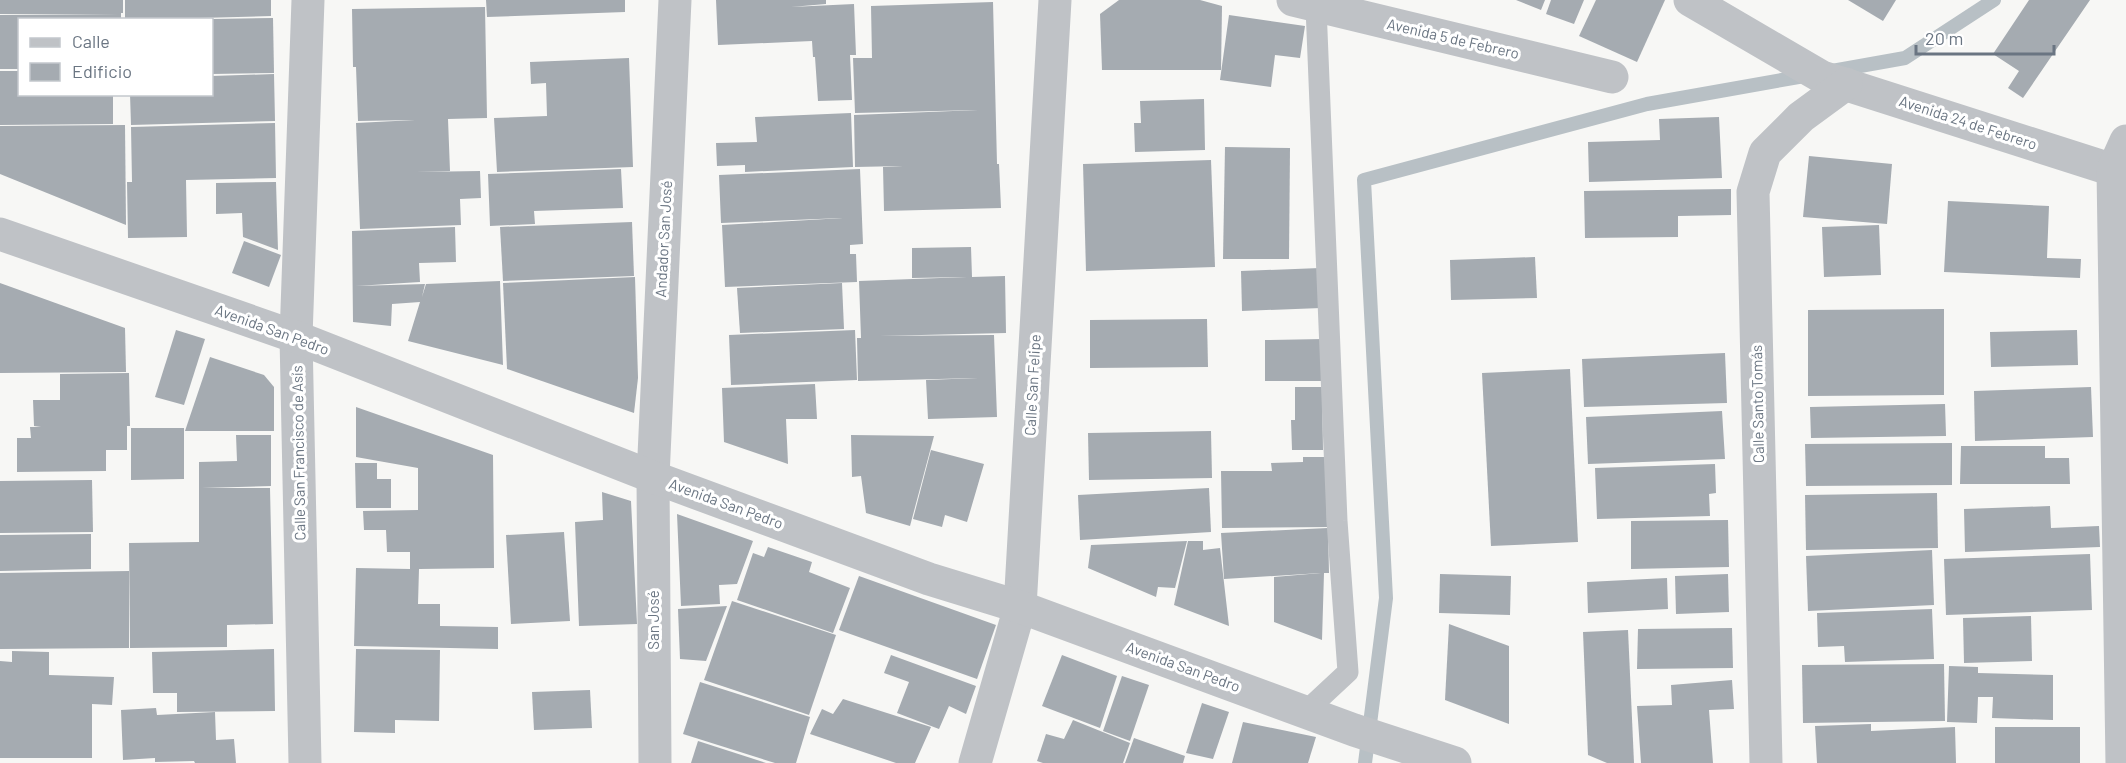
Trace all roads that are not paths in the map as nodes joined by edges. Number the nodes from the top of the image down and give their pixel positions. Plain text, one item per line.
1 (308, 0) edge
2 (675, 0) edge
3 (1055, 0) edge
4 (1690, 0) edge
5 (1304, 3) edge
6 (1612, 76) dead end
7 (1834, 81) junction
8 (2122, 160) edge
9 (0, 234) edge
10 (296, 337) junction
11 (653, 477) junction
12 (1020, 607) junction
13 (1305, 712) junction
14 (1443, 759) edge
15 (305, 763) edge
16 (655, 763) edge
17 (975, 763) edge
18 (1766, 763) edge
19 (2122, 763) edge

1 - 10 street, Calle San Francisco de Asís
2 - 11 street, Andador San José
3 - 12 street, Calle San Felipe
4 - 7 street, Avenida 24 de Febrero
5 - 6 street, Avenida 5 de Febrero
5 - 13 lane
7 - 8 street, Avenida 24 de Febrero
7 - 18 street, Calle Santo Tomás
8 - 19 street
9 - 10 street, Avenida San Pedro
10 - 11 street, Avenida San Pedro
10 - 15 street, Calle San Francisco de Asís
11 - 12 street, Avenida San Pedro
11 - 16 street, San José
12 - 13 street, Avenida San Pedro
12 - 17 street, Calle San Felipe
13 - 14 street, Avenida San Pedro

